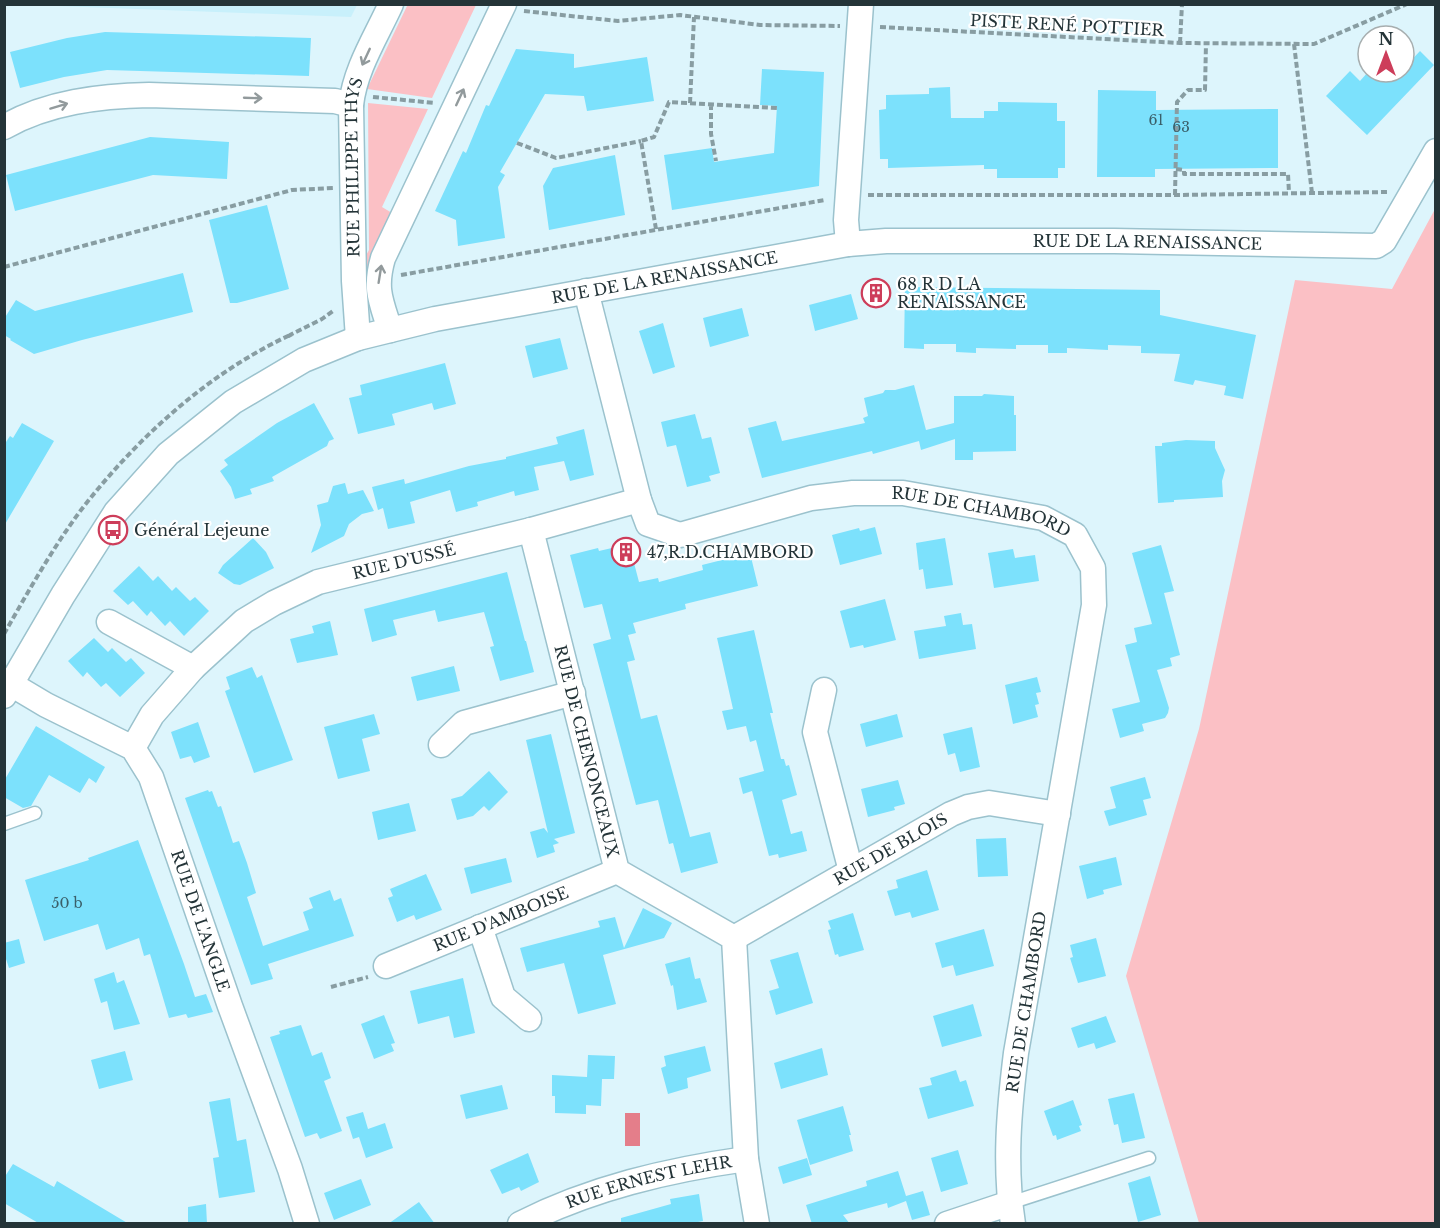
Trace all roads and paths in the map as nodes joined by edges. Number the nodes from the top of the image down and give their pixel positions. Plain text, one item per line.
1 (391, 4) edge
2 (1182, 4) edge
3 (1407, 4) edge
4 (504, 5) edge
5 (860, 15) edge
6 (694, 17) junction
7 (1180, 43) junction
8 (1206, 43) junction
9 (1294, 44) junction
10 (351, 100) junction
11 (690, 103) junction
12 (711, 104) junction
13 (777, 108) dead end
14 (453, 112) junction
15 (4, 127) edge
16 (641, 141) junction
17 (517, 143) dead end
18 (1436, 152) edge
19 (716, 161) dead end
20 (1176, 169) junction
21 (335, 188) dead end
22 (1413, 191) junction
23 (1289, 193) junction
24 (1312, 193) junction
25 (848, 195) junction
26 (1175, 195) junction
27 (656, 229) junction
28 (848, 244) junction
29 (4, 267) edge
30 (392, 276) dead end
31 (586, 291) junction
32 (390, 330) junction
33 (358, 338) junction
34 (639, 500) junction
35 (531, 530) junction
36 (109, 622) dead end
37 (193, 668) junction
38 (7, 687) edge
39 (824, 690) dead end
40 (573, 693) junction
41 (441, 745) dead end
42 (133, 748) junction
43 (35, 813) dead end
44 (1058, 814) junction
45 (4, 824) edge
46 (851, 871) junction
47 (617, 872) junction
48 (480, 927) junction
49 (734, 938) junction
50 (386, 966) joint
51 (331, 987) dead end
52 (529, 1020) dead end
53 (1149, 1158) dead end
54 (746, 1159) junction
55 (1011, 1213) edge
56 (307, 1224) edge
57 (520, 1224) edge
58 (757, 1224) edge
59 (947, 1224) edge

1 -> 10 street, RUE PHILIPPE THYS
2 - 7 path
3 - 9 path, PISTE RENÉ POTTIER
4 - 6 path, PISTE RENÉ POTTIER
14 -> 4 street
5 - 6 path, PISTE RENÉ POTTIER
5 - 7 path, PISTE RENÉ POTTIER
5 - 25 street
6 - 11 path
7 - 8 path, PISTE RENÉ POTTIER
8 - 9 path, PISTE RENÉ POTTIER
8 - 20 path
9 - 24 path
10 - 14 path
15 -> 10 street
10 - 33 street, RUE PHILIPPE THYS
11 - 12 path
11 - 16 path
12 - 13 path
12 - 19 path
32 -> 14 street
16 - 17 path
16 - 27 path
18 - 22 street, RUE DE LA RENAISSANCE
20 - 23 path
20 - 26 path
21 - 29 path
22 - 24 path
22 - 28 street, RUE DE LA RENAISSANCE
23 - 24 path
23 - 26 path
25 - 26 path
25 - 27 path
25 - 28 street
27 - 30 path
28 - 31 street, RUE DE LA RENAISSANCE
31 - 32 street, RUE DE LA RENAISSANCE
31 - 34 street, RUE DE CHAMBORD
32 - 33 street, RUE DE LA RENAISSANCE
33 - 38 street, RUE DE LA RENAISSANCE
34 - 35 street, RUE D'USSÉ
34 - 44 street, RUE DE CHAMBORD
35 - 37 street, RUE D'USSÉ
35 - 40 street, RUE DE CHENONCEAUX
36 - 37 street
37 - 42 street, RUE D'USSÉ
38 - 42 street
39 - 46 street
40 - 41 street
40 - 47 street, RUE DE CHENONCEAUX
42 - 56 street, RUE DE L'ANGLE
43 - 45 lane
44 - 46 street, RUE DE BLOIS
44 - 55 street, RUE DE CHAMBORD
46 - 49 street, RUE DE BLOIS
47 - 48 street, RUE D'AMBOISE
47 - 49 street, RUE DE CHENONCEAUX
48 - 50 street, RUE D'AMBOISE
48 - 52 street
49 - 54 street
50 - 51 path
53 - 55 lane
54 - 57 street, RUE ERNEST LEHR
54 - 58 street
55 - 59 street

